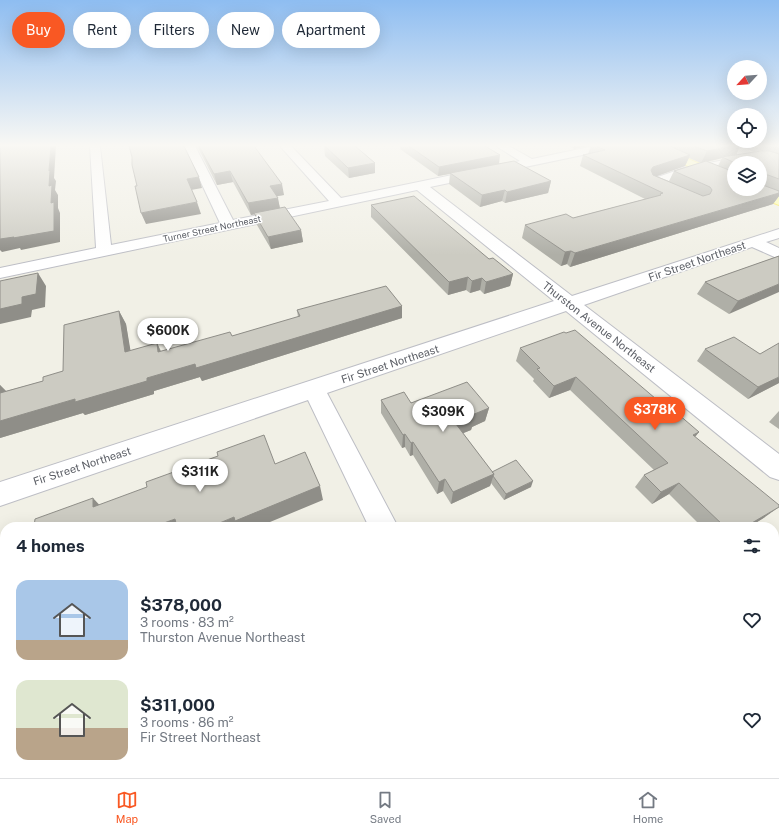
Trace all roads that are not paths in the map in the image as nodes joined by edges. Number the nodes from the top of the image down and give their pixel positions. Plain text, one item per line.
1 (98, 182) edge
2 (207, 182) edge
3 (319, 182) edge
4 (438, 182) edge
5 (655, 182) edge
6 (420, 186) junction
7 (678, 194) edge
8 (767, 196) edge
9 (779, 201) edge
10 (338, 203) junction
11 (229, 226) junction
12 (779, 233) edge
13 (753, 242) junction
14 (104, 251) junction
15 (779, 254) edge
16 (0, 273) edge
17 (569, 304) junction
18 (314, 389) junction
19 (779, 469) edge
20 (0, 494) edge
21 (381, 522) edge

1 - 14 street
2 - 11 street
3 - 10 street
4 - 6 street, Turner Street Northeast
5 - 7 street
6 - 10 street, Turner Street Northeast
6 - 17 street, Thurston Avenue Northeast
8 - 9 main road
10 - 11 street, Turner Street Northeast
11 - 14 street, Turner Street Northeast
12 - 13 street, Fir Street Northeast
13 - 15 street
13 - 17 street, Fir Street Northeast
14 - 16 street, Turner Street Northeast
17 - 18 street, Fir Street Northeast
17 - 19 street, Thurston Avenue Northeast
18 - 20 street, Fir Street Northeast
18 - 21 street

